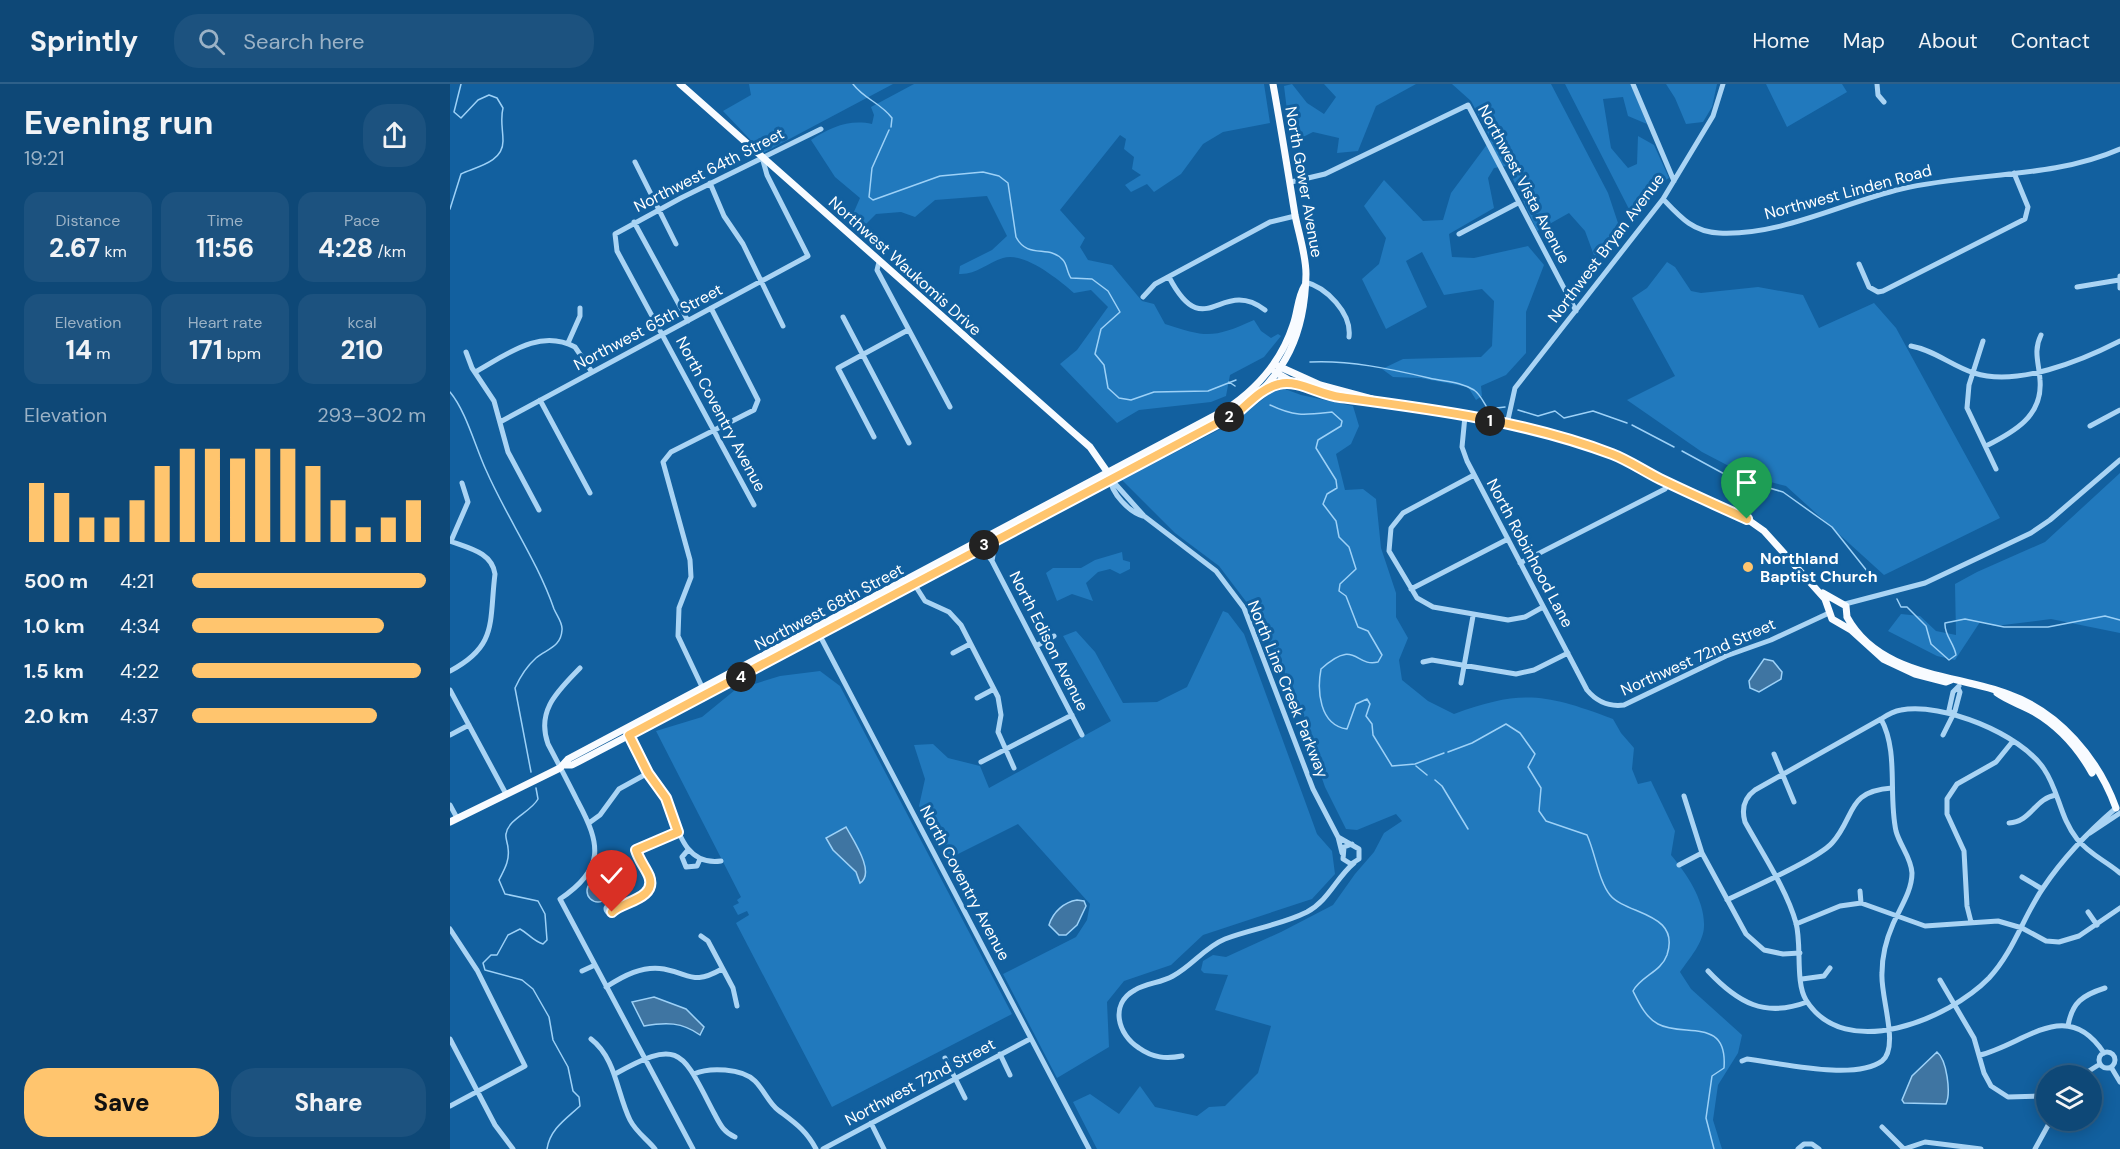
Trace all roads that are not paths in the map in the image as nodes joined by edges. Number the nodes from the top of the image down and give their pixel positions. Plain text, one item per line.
1 (680, 84) edge
2 (1273, 84) edge
3 (1633, 84) edge
4 (1723, 84) edge
5 (1877, 84) edge
6 (1884, 102) dead end
7 (821, 129) dead end
8 (2120, 149) edge
9 (762, 157) junction
10 (635, 162) dead end
11 (2014, 173) junction
12 (1674, 181) junction
13 (1291, 182) junction
14 (710, 183) junction
15 (1663, 199) junction
16 (1518, 202) junction
17 (661, 209) junction
18 (1296, 216) junction
19 (634, 222) junction
20 (1459, 234) dead end
21 (615, 241) joint
22 (676, 244) dead end
23 (879, 262) junction
24 (1859, 264) dead end
25 (1169, 277) junction
26 (2120, 278) edge
27 (762, 281) junction
28 (1305, 284) junction
29 (2077, 287) dead end
30 (2120, 288) edge
31 (1143, 297) dead end
32 (580, 308) dead end
33 (711, 308) junction
34 (1265, 310) dead end
35 (1576, 311) junction
36 (843, 317) dead end
37 (688, 321) junction
38 (783, 326) dead end
39 (908, 330) junction
40 (663, 334) junction
41 (2041, 334) dead end
42 (1349, 337) dead end
43 (1983, 341) dead end
44 (2120, 341) edge
45 (568, 343) junction
46 (1911, 346) dead end
47 (466, 352) dead end
48 (862, 354) junction
49 (1276, 369) junction
50 (2038, 370) junction
51 (475, 372) junction
52 (592, 372) junction
53 (1973, 372) junction
54 (1296, 384) junction
55 (1262, 392) junction
56 (540, 400) junction
57 (1374, 400) junction
58 (950, 407) dead end
59 (2120, 410) edge
60 (1465, 416) junction
61 (500, 422) junction
62 (1507, 424) junction
63 (2090, 426) dead end
64 (712, 430) junction
65 (874, 437) dead end
66 (909, 443) dead end
67 (1986, 446) junction
68 (2120, 460) edge
69 (1996, 469) dead end
70 (1109, 475) junction
71 (1474, 475) junction
72 (462, 483) dead end
73 (1669, 483) junction
74 (590, 493) dead end
75 (754, 505) dead end
76 (539, 510) dead end
77 (1508, 539) junction
78 (450, 541) edge
79 (982, 542) junction
80 (1789, 557) junction
81 (1520, 563) junction
82 (912, 582) junction
83 (1411, 589) junction
84 (1868, 596) junction
85 (1841, 603) junction
86 (1543, 607) junction
87 (1848, 615) junction
88 (1473, 616) junction
89 (1832, 616) junction
90 (818, 632) junction
91 (1054, 636) dead end
92 (970, 644) junction
93 (1036, 646) junction
94 (953, 653) dead end
95 (1568, 653) junction
96 (1423, 662) dead end
97 (1464, 666) junction
98 (580, 668) dead end
99 (450, 671) edge
100 (1951, 680) junction
101 (1461, 683) dead end
102 (1959, 685) junction
103 (994, 689) junction
104 (450, 690) edge
105 (704, 692) junction
106 (1593, 697) joint
107 (977, 698) dead end
108 (1952, 714) junction
109 (1071, 715) junction
110 (1881, 719) junction
111 (469, 725) junction
112 (627, 732) junction
113 (450, 735) edge
114 (1082, 735) dead end
115 (1943, 735) dead end
116 (2013, 741) junction
117 (1004, 750) junction
118 (1774, 754) dead end
119 (981, 762) dead end
120 (562, 766) junction
121 (1014, 768) dead end
122 (648, 773) junction
123 (1784, 774) junction
124 (1892, 788) junction
125 (506, 794) junction
126 (2056, 795) junction
127 (1684, 796) dead end
128 (1794, 802) dead end
129 (450, 805) edge
130 (2119, 812) edge
131 (453, 820) edge
132 (589, 823) junction
133 (2009, 823) dead end
134 (678, 832) junction
135 (1338, 837) junction
136 (2079, 842) junction
137 (1352, 844) junction
138 (688, 850) junction
139 (1702, 853) junction
140 (1343, 856) junction
141 (700, 859) junction
142 (722, 861) dead end
143 (1354, 863) junction
144 (1679, 865) dead end
145 (1344, 873) junction
146 (2120, 873) edge
147 (1774, 876) junction
148 (2022, 877) dead end
149 (2042, 889) junction
150 (1860, 891) dead end
151 (1727, 900) junction
152 (1861, 903) junction
153 (2120, 908) edge
154 (614, 909) dead end
155 (2088, 912) dead end
156 (1897, 916) junction
157 (1971, 922) junction
158 (1796, 924) junction
159 (2097, 925) junction
160 (2022, 928) junction
161 (450, 929) edge
162 (700, 936) dead end
163 (1800, 953) junction
164 (595, 965) junction
165 (1830, 968) dead end
166 (722, 969) junction
167 (582, 971) dead end
168 (1708, 971) dead end
169 (1802, 979) junction
170 (1940, 980) dead end
171 (606, 987) junction
172 (2105, 988) dead end
173 (1808, 1002) junction
174 (1954, 1003) junction
175 (737, 1006) dead end
176 (2068, 1026) junction
177 (1889, 1029) junction
178 (450, 1039) edge
179 (1030, 1039) junction
180 (591, 1040) dead end
181 (2104, 1053) junction
182 (1000, 1054) junction
183 (1980, 1055) junction
184 (2117, 1055) edge
185 (1182, 1056) dead end
186 (645, 1057) junction
187 (945, 1058) dead end
188 (1742, 1061) dead end
189 (2100, 1064) joint
190 (2111, 1067) junction
191 (615, 1074) junction
192 (694, 1074) junction
193 (1010, 1075) dead end
194 (955, 1078) junction
195 (2120, 1082) edge
196 (1989, 1083) junction
197 (1983, 1088) dead end
198 (478, 1091) junction
199 (2036, 1096) edge
200 (965, 1098) dead end
201 (450, 1106) edge
202 (871, 1124) junction
203 (1882, 1127) dead end
204 (2045, 1131) edge
205 (735, 1137) dead end
206 (1958, 1147) edge
207 (513, 1149) edge
208 (655, 1149) edge
209 (693, 1149) edge
210 (816, 1149) edge
211 (823, 1149) edge
212 (885, 1149) edge
213 (1089, 1149) edge
214 (1798, 1149) edge
215 (1819, 1149) edge
216 (1904, 1149) edge
217 (1981, 1149) edge
218 (2035, 1149) edge

1 - 9 main road, Northwest Waukomis Drive
2 - 13 main road, North Gower Avenue
3 - 12 street
4 - 12 street, Northwest Bryan Avenue
5 - 6 street
7 - 9 street, Northwest 64th Street
8 - 11 street, Northwest Linden Road
9 - 14 street, Northwest 64th Street
9 - 23 main road, Northwest Waukomis Drive
9 - 27 street, Northwest 65th Street
10 - 17 street
11 - 15 street, Northwest Linden Road
11 - 24 street
12 - 15 street, Northwest Bryan Avenue
13 - 16 street, Northwest Vista Avenue
13 - 18 main road, North Gower Avenue
14 - 17 street, Northwest 64th Street
14 - 27 street
15 - 35 street, Northwest Bryan Avenue
16 - 20 street
16 - 35 street, Northwest Vista Avenue
17 - 19 street, Northwest 64th Street
17 - 22 street
18 - 25 street
18 - 28 main road, North Gower Avenue
19 - 21 street, Northwest 64th Street
19 - 37 street
21 - 40 street, North Coventry Avenue
23 - 39 street
23 - 70 main road, Northwest Waukomis Drive
25 - 31 street
25 - 34 street
26 - 29 street
26 - 30 street
27 - 33 street, Northwest 65th Street
27 - 38 street
28 - 42 street
28 - 49 main road, North Gower Avenue
32 - 45 street
33 - 37 street, Northwest 65th Street
33 - 64 street
35 - 62 street, Northwest Bryan Avenue
36 - 48 street
37 - 40 street, Northwest 65th Street
39 - 48 street
39 - 58 street
40 - 52 street, Northwest 65th Street
40 - 64 street, North Coventry Avenue
41 - 50 street
43 - 53 street
44 - 50 street
45 - 51 street
45 - 52 street
46 - 53 street
47 - 51 street
48 - 65 street
48 - 66 street
49 - 54 main road
49 - 55 main road, North Gower Avenue
49 - 57 main road
49 - 70 main road
50 - 53 street
50 - 67 street
51 - 61 street
52 - 56 street, Northwest 65th Street
53 - 67 street
54 - 55 main road
54 - 57 main road
55 - 70 main road, North Gower Avenue
56 - 61 street, Northwest 65th Street
56 - 74 street
57 - 60 main road
59 - 63 street
60 - 62 main road
60 - 71 street, North Robinhood Lane
61 - 76 street
62 - 73 main road
64 - 75 street, North Coventry Avenue
64 - 105 street
67 - 69 street
68 - 84 street
70 - 79 main road, Northwest 68th Street
70 - 135 street, North Line Creek Parkway
71 - 77 street, North Robinhood Lane
71 - 83 street
72 - 78 street
73 - 80 main road
73 - 81 street
77 - 81 street, North Robinhood Lane
77 - 83 street
78 - 99 street
79 - 82 main road, Northwest 68th Street
79 - 93 street, North Edison Avenue
80 - 85 main road
80 - 89 main road
81 - 86 street, North Robinhood Lane
82 - 90 main road, Northwest 68th Street
82 - 92 street
83 - 88 street
84 - 85 street
84 - 87 street
85 - 87 main road
85 - 89 main road
86 - 88 street
86 - 95 street, North Robinhood Lane
87 - 89 main road
87 - 100 main road
88 - 97 street
89 - 100 main road
89 - 106 street, Northwest 72nd Street
90 - 105 main road, Northwest 68th Street
90 - 179 street, North Coventry Avenue
91 - 93 street
92 - 94 street
92 - 103 street
93 - 109 street, North Edison Avenue
95 - 97 street
95 - 106 street, North Robinhood Lane
96 - 97 street
97 - 101 street
98 - 120 street
100 - 102 main road
102 - 108 street
102 - 130 main road
103 - 107 street
103 - 117 street
104 - 111 street
105 - 112 main road, Northwest 68th Street
108 - 110 street
108 - 115 street
108 - 116 street
109 - 114 street, North Edison Avenue
109 - 117 street
110 - 123 street
110 - 124 street
111 - 113 street
111 - 125 street
112 - 120 main road, Northwest 68th Street
112 - 122 street
116 - 126 street
116 - 157 street
117 - 119 street
117 - 121 street
118 - 123 street
120 - 125 main road, Northwest 68th Street
120 - 132 street
122 - 132 street
122 - 134 street
123 - 128 street
123 - 147 street
124 - 147 street
124 - 156 street
125 - 131 main road, Northwest 68th Street
126 - 133 street
126 - 136 street
127 - 139 street
129 - 131 street, Northwest 68th Street
130 - 136 street
132 - 164 street
134 - 138 street
134 - 154 street
135 - 137 street
135 - 140 street, North Line Creek Parkway
136 - 146 street
136 - 149 street
137 - 140 street
137 - 143 street
138 - 141 street
138 - 141 street
139 - 144 street
139 - 151 street
140 - 143 street
140 - 145 street, North Line Creek Parkway
141 - 142 street
143 - 145 street
145 - 185 street
147 - 151 street
147 - 158 street
148 - 149 street
149 - 160 street
150 - 152 street
151 - 163 street
152 - 156 street
152 - 158 street
153 - 159 street
155 - 159 street
156 - 157 street
156 - 177 street
157 - 160 street
158 - 163 street
159 - 160 street
160 - 174 street
161 - 198 street
162 - 166 street
163 - 169 street
164 - 167 street
164 - 171 street
165 - 169 street
166 - 171 street
166 - 175 street
168 - 173 street
169 - 173 street
170 - 174 street
171 - 186 street
172 - 176 street
173 - 177 street
174 - 177 street
174 - 183 street
176 - 181 street
176 - 183 street
177 - 188 street
178 - 198 street
179 - 182 street, Northwest 72nd Street
179 - 213 street, North Coventry Avenue
180 - 191 street
181 - 184 street
181 - 189 street
182 - 193 street
182 - 194 street, Northwest 72nd Street
183 - 196 street
184 - 190 street
186 - 191 street
186 - 192 street
186 - 209 street
187 - 194 street
189 - 190 street
190 - 195 street
191 - 208 street
192 - 205 street
192 - 210 street
194 - 200 street
194 - 202 street, Northwest 72nd Street
196 - 197 street
196 - 199 street
198 - 201 street
198 - 207 street
202 - 211 street, Northwest 72nd Street
202 - 212 street
203 - 216 street
204 - 218 street
206 - 216 street
206 - 217 street
214 - 215 street

